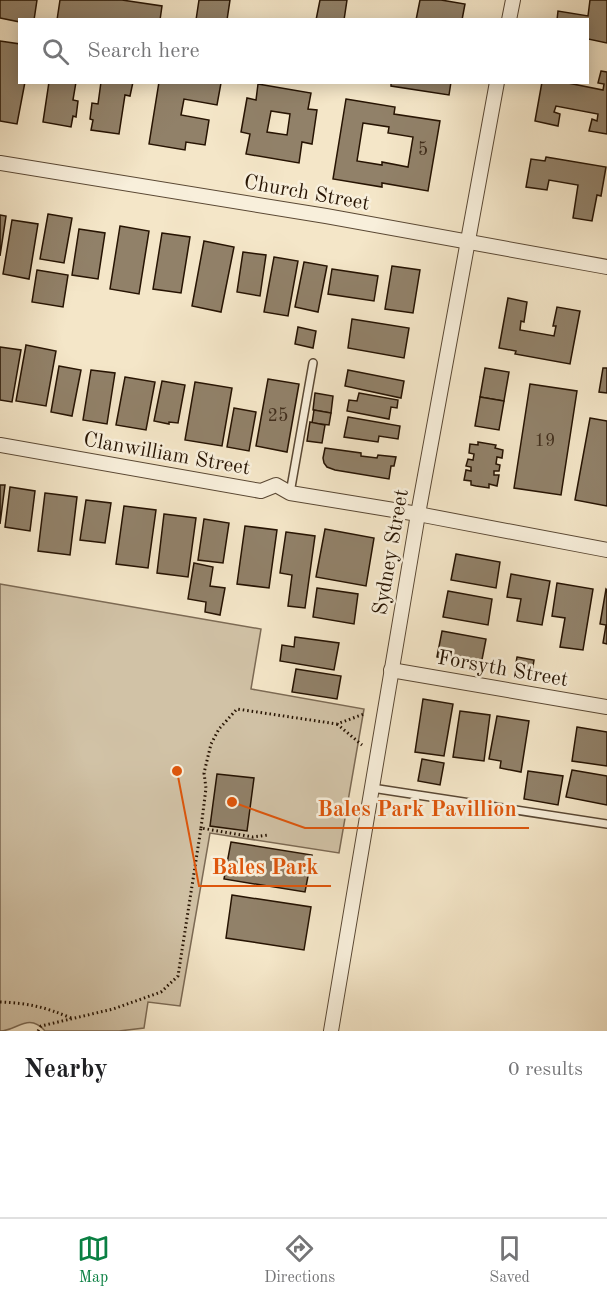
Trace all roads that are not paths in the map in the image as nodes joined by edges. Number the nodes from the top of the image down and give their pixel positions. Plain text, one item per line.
1 (513, 0) edge
2 (509, 18) edge
3 (497, 84) edge
4 (0, 163) edge
5 (468, 241) junction
6 (607, 267) edge
7 (313, 363) dead end
8 (0, 445) edge
9 (290, 493) junction
10 (418, 514) junction
11 (607, 550) edge
12 (391, 670) junction
13 (607, 708) edge
14 (372, 788) junction
15 (607, 824) edge
16 (332, 1031) edge

1 - 2 street
3 - 5 street, Sydney Street
4 - 5 street, Church Street
5 - 6 street, Church Street
5 - 10 street, Sydney Street
7 - 9 lane
8 - 9 street, Clanwilliam Street
9 - 10 street, Clanwilliam Street
10 - 11 street, Clanwilliam Street
10 - 12 street, Sydney Street
12 - 13 street, Forsyth Street
12 - 14 street, Sydney Street
14 - 15 lane
14 - 16 street, Sydney Street

